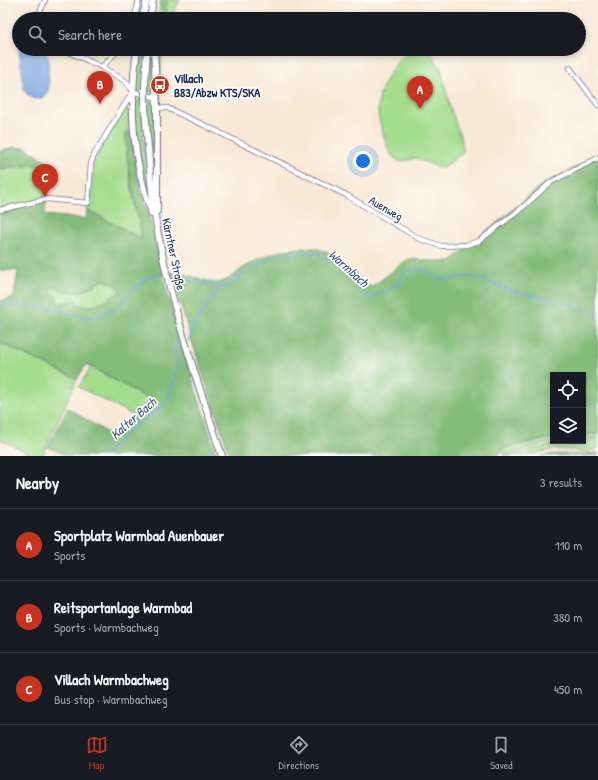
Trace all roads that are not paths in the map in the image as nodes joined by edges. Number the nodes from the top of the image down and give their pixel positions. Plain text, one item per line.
1 (45, 0) edge
2 (139, 0) edge
3 (147, 0) edge
4 (153, 0) edge
5 (151, 9) junction
6 (40, 12) edge
7 (136, 12) edge
8 (144, 12) edge
9 (151, 12) edge
10 (152, 12) edge
11 (78, 56) edge
12 (112, 56) edge
13 (136, 56) edge
14 (147, 56) edge
15 (154, 56) edge
16 (102, 67) junction
17 (570, 68) dead end
18 (133, 91) junction
19 (156, 97) junction
20 (598, 105) edge
21 (157, 108) junction
22 (598, 158) edge
23 (0, 210) edge
24 (157, 227) junction
25 (222, 456) edge

1 - 6 street
2 - 7 street
3 - 8 main road
4 - 5 main road
5 - 9 main road
5 - 10 main road
11 - 16 street
12 - 16 street
13 - 18 main road
14 - 24 main road, Kärntner Straße, bridge
15 - 19 main road
16 - 18 street
17 - 20 street
18 - 19 street
18 - 23 street
18 - 24 main road
19 - 21 main road
21 - 22 street, Auenweg
21 - 24 main road
24 - 25 main road, Kärntner Straße

